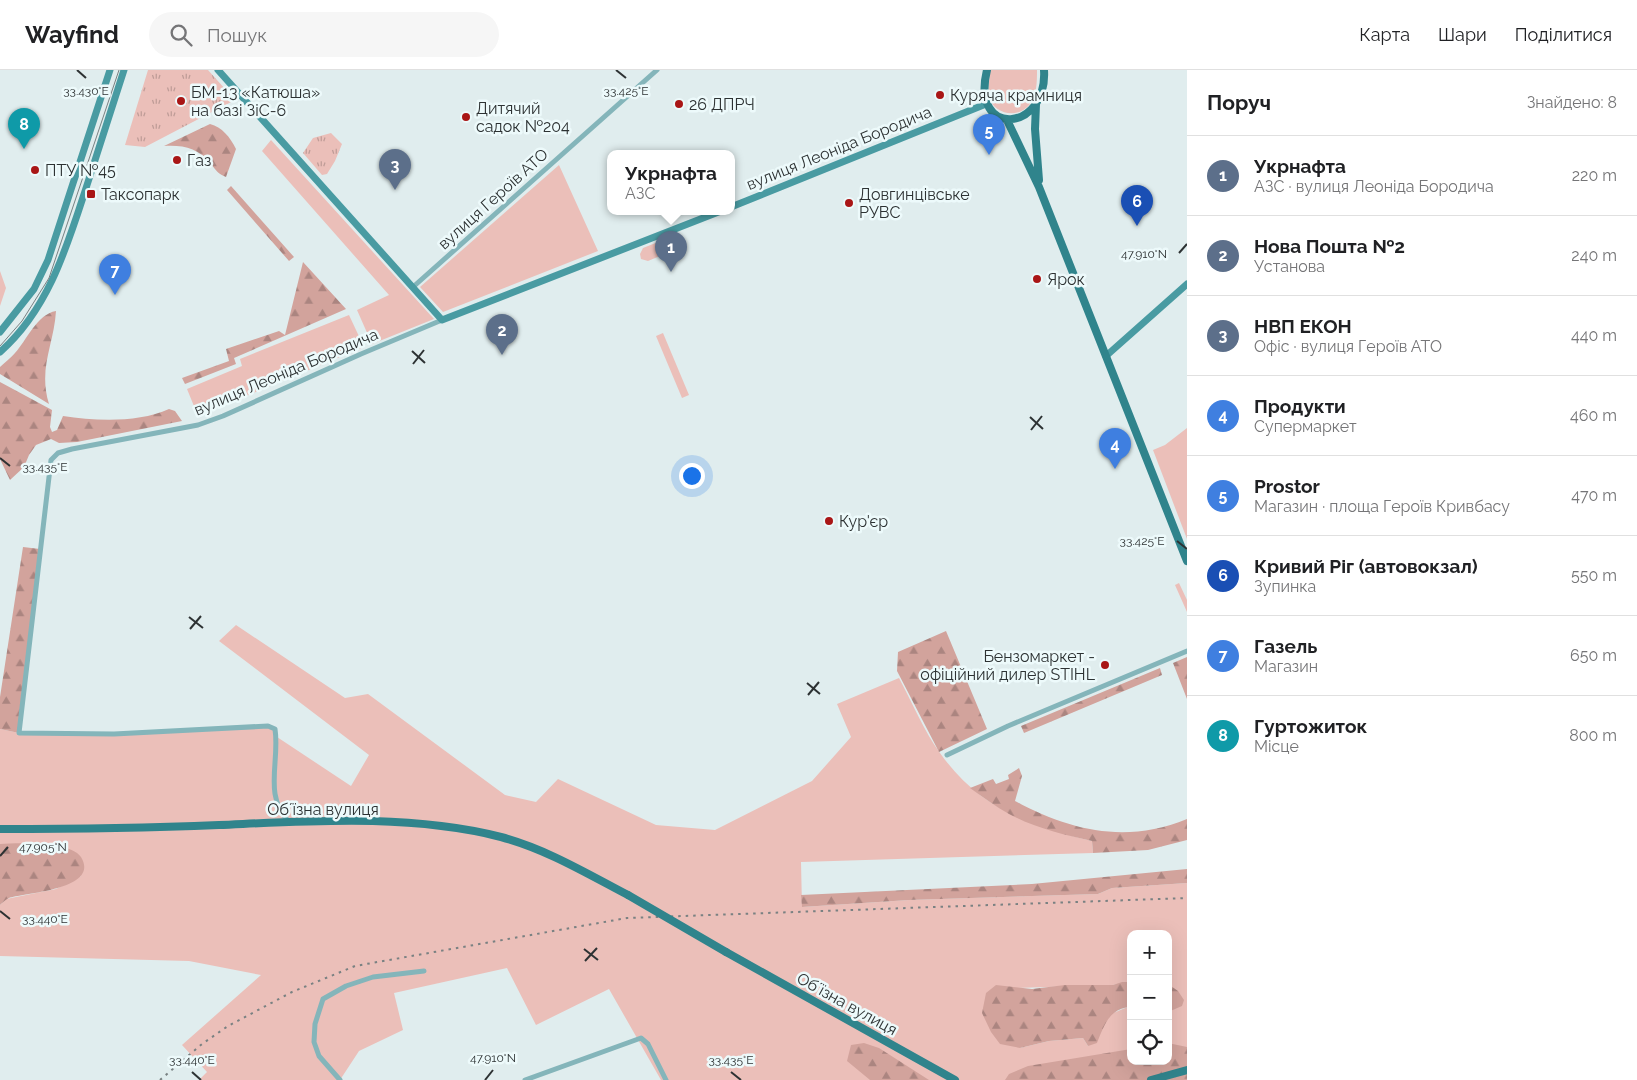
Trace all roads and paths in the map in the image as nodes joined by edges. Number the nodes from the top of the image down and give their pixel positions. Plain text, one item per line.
1 (110, 70) edge
2 (124, 70) edge
3 (218, 70) edge
4 (657, 70) edge
5 (987, 70) edge
6 (1044, 71) edge
7 (1036, 103) junction
8 (986, 104) junction
9 (1006, 120) junction
10 (1040, 187) junction
11 (735, 205) edge
12 (711, 215) edge
13 (1187, 284) edge
14 (413, 288) junction
15 (442, 320) junction
16 (0, 332) edge
17 (0, 352) edge
18 (1106, 356) junction
19 (1185, 551) edge
20 (1187, 561) edge
21 (1187, 650) edge
22 (947, 755) dead end
23 (289, 822) junction
24 (2, 829) edge
25 (424, 971) dead end
26 (931, 1066) junction
27 (1187, 1070) edge
28 (340, 1080) edge
29 (525, 1080) edge
30 (666, 1080) edge
31 (944, 1080) edge
32 (955, 1080) edge
33 (1151, 1080) edge

1 - 16 street
2 - 17 street
3 - 14 street
4 - 14 street, вулиця Героїв АТО
5 - 8 main road
6 - 7 main road
7 - 9 main road
7 - 10 main road
8 - 9 main road
8 - 11 street, вулиця Леоніда Бородича
9 - 10 main road
10 - 18 main road
12 - 15 street, вулиця Леоніда Бородича
13 - 18 street
14 - 15 street
15 - 23 street, вулиця Леоніда Бородича
18 - 19 main road
19 - 20 main road
21 - 22 street
23 - 24 main road, Обʼїзна вулиця
23 - 26 main road, Обʼїзна вулиця, bridge
25 - 28 street
26 - 31 main road
26 - 32 main road, Обʼїзна вулиця
27 - 33 main road
29 - 30 street

